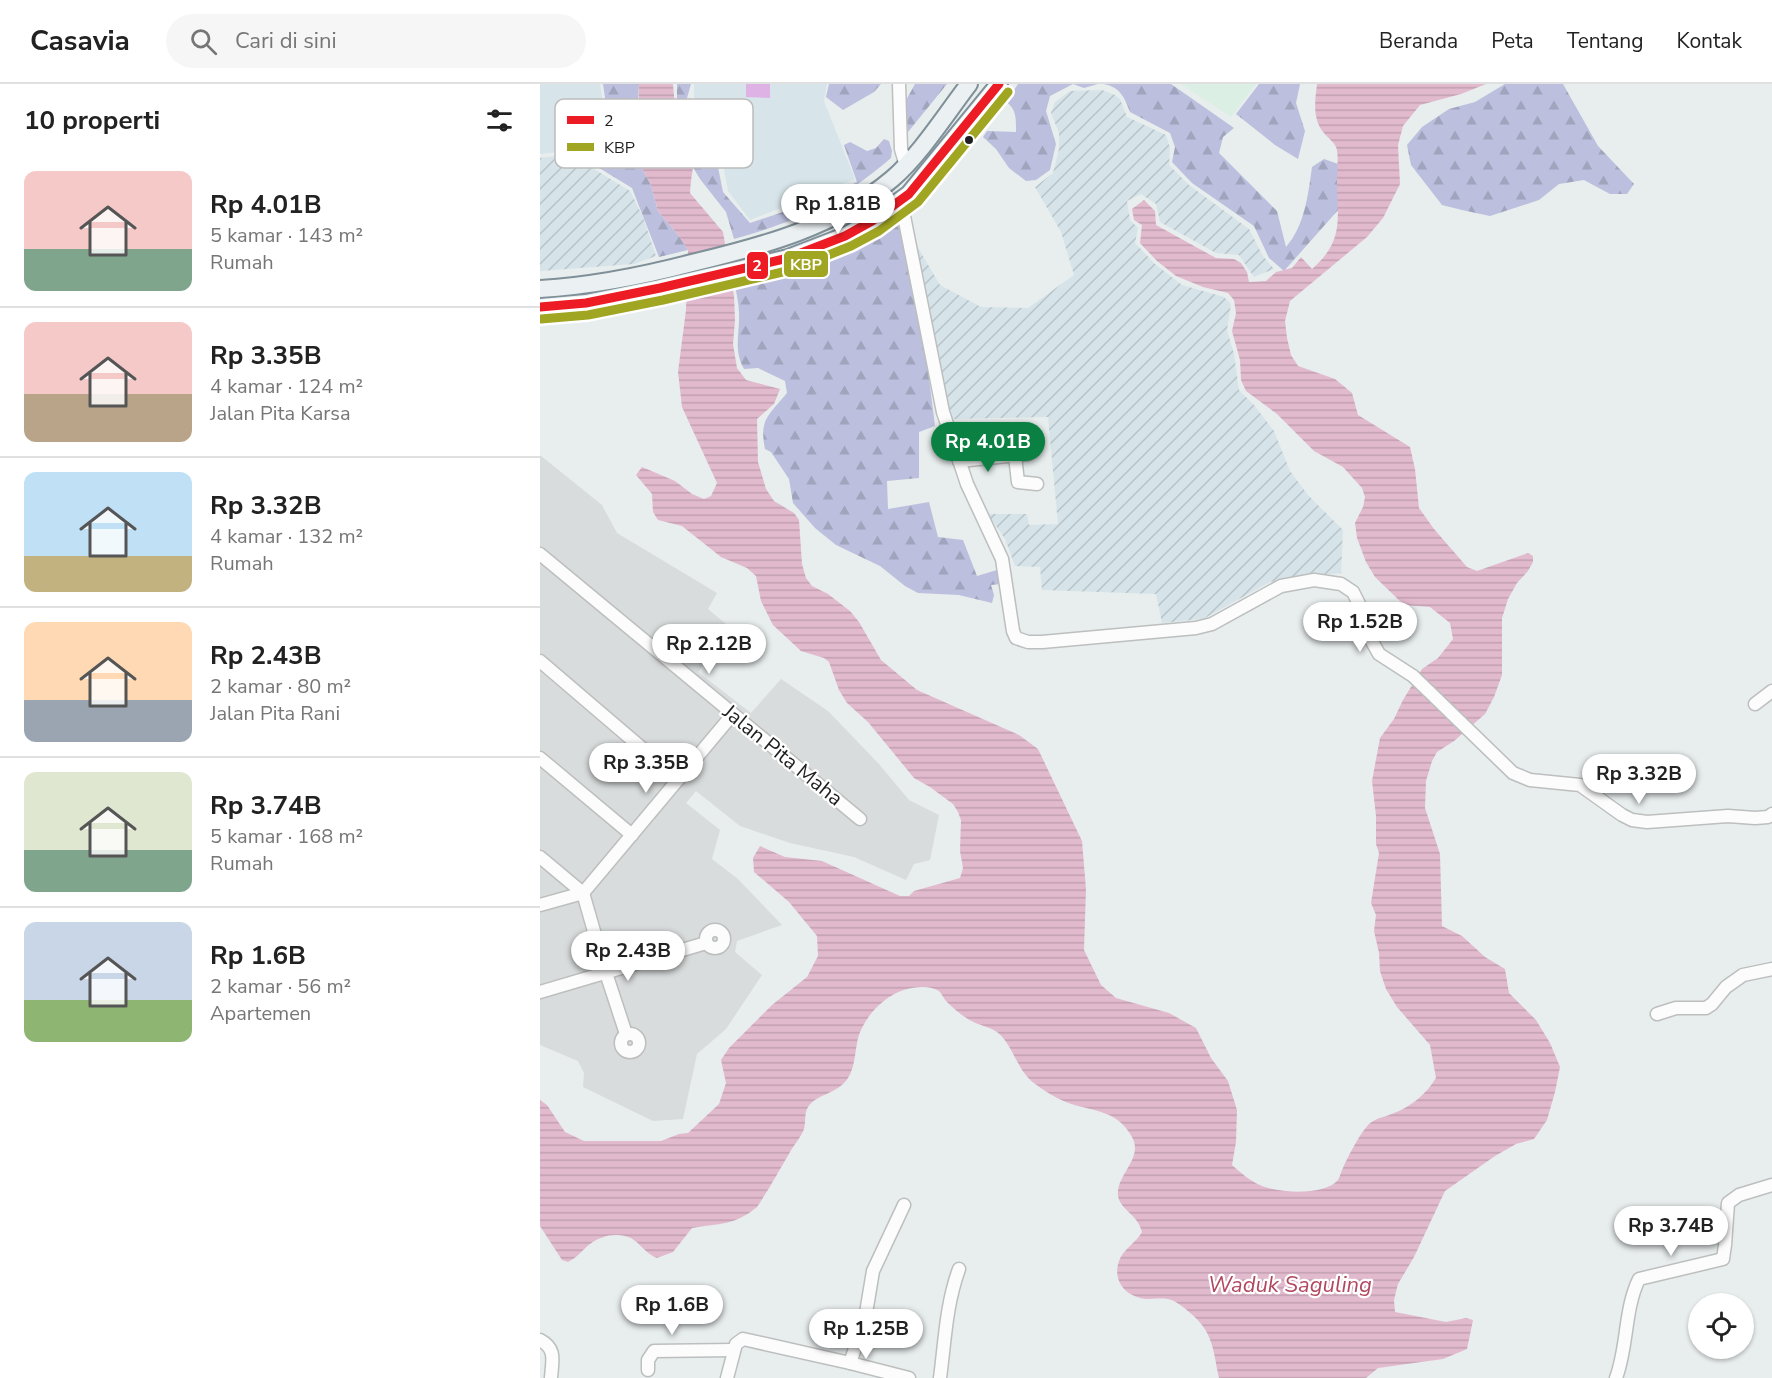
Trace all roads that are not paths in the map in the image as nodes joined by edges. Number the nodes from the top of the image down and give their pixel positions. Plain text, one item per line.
1 (899, 84) edge
2 (969, 84) edge
3 (999, 84) edge
4 (900, 172) junction
5 (905, 198) junction
6 (760, 256) junction
7 (655, 281) junction
8 (540, 289) edge
9 (540, 307) edge
10 (1028, 454) dead end
11 (1015, 456) junction
12 (960, 461) junction
13 (1037, 484) dead end
14 (541, 557) edge
15 (540, 661) edge
16 (1772, 691) edge
17 (1755, 704) dead end
18 (733, 714) junction
19 (540, 758) edge
20 (678, 779) junction
21 (1772, 814) edge
22 (860, 819) dead end
23 (632, 835) junction
24 (540, 857) edge
25 (583, 893) junction
26 (540, 906) edge
27 (706, 943) dead end
28 (1772, 969) edge
29 (606, 973) junction
30 (540, 992) edge
31 (1657, 1014) dead end
32 (626, 1034) dead end
33 (1772, 1185) edge
34 (904, 1205) dead end
35 (959, 1269) dead end
36 (540, 1340) edge
37 (734, 1350) junction
38 (849, 1363) junction
39 (648, 1370) dead end
40 (551, 1378) edge
41 (727, 1378) edge
42 (909, 1378) edge
43 (940, 1378) edge
44 (1616, 1378) edge

1 - 4 street
2 - 4 main road
3 - 5 main road
4 - 5 main road
4 - 6 main road
5 - 6 main road
5 - 12 street
6 - 7 main road
7 - 8 main road
7 - 9 main road
10 - 11 street
11 - 12 street
11 - 13 street
12 - 21 street
14 - 18 street, Jalan Pita Maha
15 - 20 street
16 - 17 street
18 - 20 street
18 - 22 street, Jalan Pita Maha
19 - 23 street
20 - 23 street
23 - 25 street
24 - 25 street
25 - 26 street
25 - 29 street
27 - 29 street
28 - 31 street
29 - 30 street
29 - 32 street
33 - 44 street
34 - 38 street
35 - 43 street
36 - 40 street
37 - 38 street
37 - 39 street
37 - 41 street
38 - 42 street

